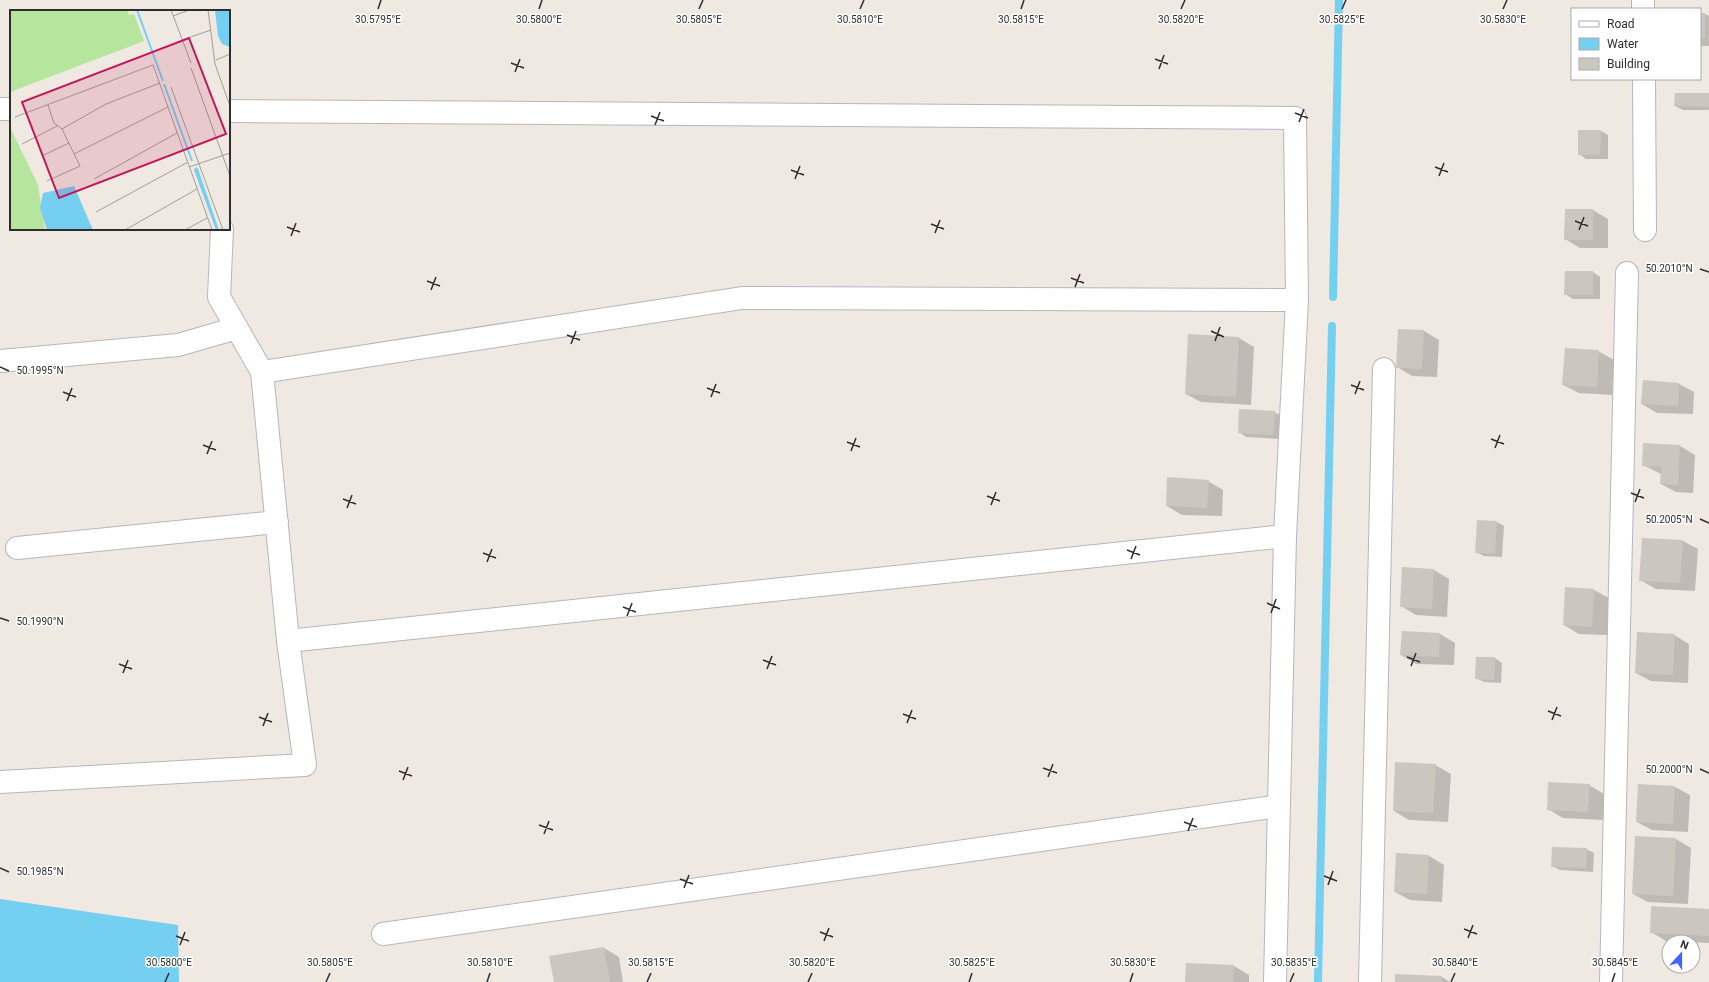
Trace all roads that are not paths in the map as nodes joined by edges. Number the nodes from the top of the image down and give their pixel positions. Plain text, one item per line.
1 (1644, 80) edge
2 (230, 111) edge
3 (222, 230) edge
4 (1645, 230) dead end
5 (1627, 273) dead end
6 (1297, 300) junction
7 (237, 328) junction
8 (0, 361) edge
9 (1384, 369) dead end
10 (262, 372) junction
11 (277, 522) junction
12 (1285, 536) junction
13 (17, 548) dead end
14 (288, 641) junction
15 (0, 782) edge
16 (1279, 806) junction
17 (383, 934) dead end
18 (1276, 982) edge
19 (1370, 982) edge
20 (1611, 982) edge

1 - 4 street
2 - 6 street
3 - 7 street
5 - 20 street
6 - 10 street
6 - 12 street
7 - 8 street
7 - 10 street
9 - 19 street
10 - 11 street
11 - 13 street
11 - 14 street
12 - 14 street
12 - 16 street
14 - 15 street
16 - 17 street
16 - 18 street

